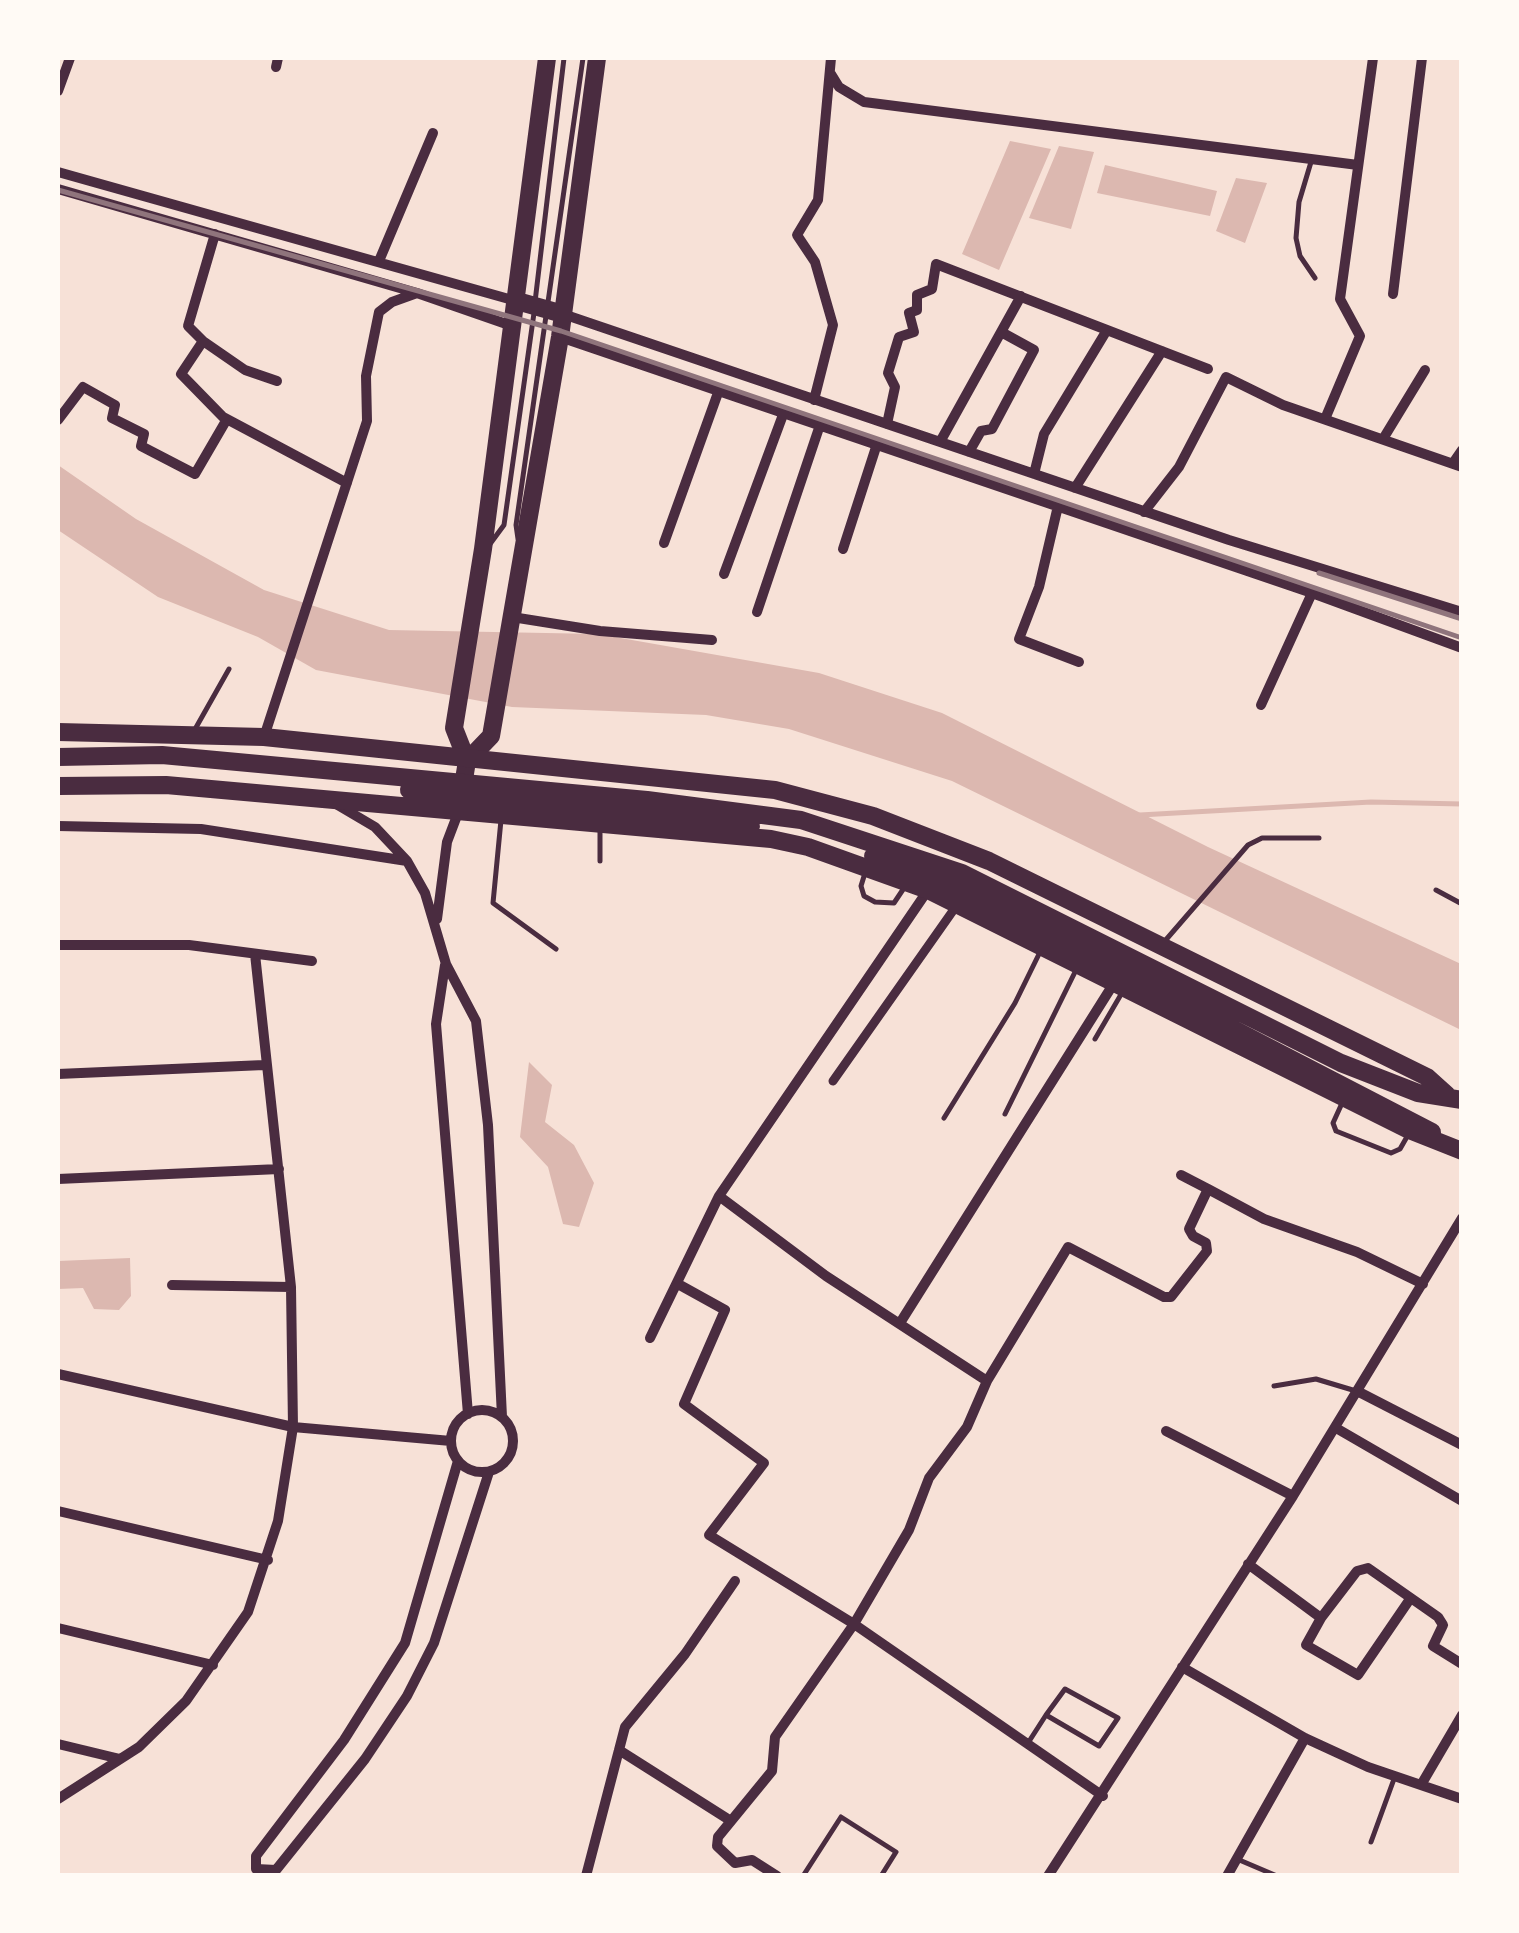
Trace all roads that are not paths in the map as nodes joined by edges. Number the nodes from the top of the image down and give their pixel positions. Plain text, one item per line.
1 (70, 58) edge
2 (547, 58) edge
3 (564, 58) edge
4 (583, 58) edge
5 (597, 58) edge
6 (831, 58) edge
7 (1372, 58) edge
8 (1422, 58) edge
9 (831, 74) junction
10 (58, 90) edge
11 (433, 132) dead end
12 (1312, 159) junction
13 (1358, 165) junction
14 (58, 172) edge
15 (58, 189) edge
16 (215, 234) junction
17 (379, 261) junction
18 (1315, 278) dead end
19 (417, 293) junction
20 (1393, 294) dead end
21 (1021, 296) junction
22 (540, 307) junction
23 (513, 327) junction
24 (1107, 330) junction
25 (1004, 333) junction
26 (560, 336) junction
27 (202, 341) junction
28 (1162, 351) junction
29 (1208, 369) dead end
30 (1426, 370) dead end
31 (278, 381) dead end
32 (719, 390) junction
33 (814, 400) junction
34 (784, 412) junction
35 (227, 419) junction
36 (1325, 419) junction
37 (58, 420) edge
38 (887, 424) junction
39 (820, 425) junction
40 (1383, 439) junction
41 (940, 442) junction
42 (876, 444) junction
43 (1462, 450) edge
44 (969, 452) junction
45 (1458, 465) edge
46 (1034, 474) junction
47 (348, 483) junction
48 (1075, 488) junction
49 (1058, 506) junction
50 (1144, 512) junction
51 (664, 544) dead end
52 (523, 548) junction
53 (483, 549) junction
54 (842, 549) dead end
55 (724, 574) dead end
56 (1312, 593) junction
57 (757, 612) dead end
58 (1462, 612) edge
59 (512, 620) junction
60 (712, 640) dead end
61 (1462, 648) edge
62 (1080, 662) dead end
63 (229, 669) dead end
64 (1260, 705) dead end
65 (193, 733) junction
66 (60, 735) edge
67 (264, 737) junction
68 (424, 756) junction
69 (58, 757) edge
70 (467, 761) junction
71 (61, 778) edge
72 (335, 804) junction
73 (458, 813) junction
74 (502, 817) junction
75 (600, 825) junction
76 (58, 826) edge
77 (1319, 838) dead end
78 (406, 860) junction
79 (600, 861) dead end
80 (868, 866) junction
81 (907, 882) junction
82 (928, 890) junction
83 (1436, 890) dead end
84 (957, 904) junction
85 (1462, 904) edge
86 (436, 928) junction
87 (58, 945) edge
88 (556, 948) dead end
89 (1042, 948) junction
90 (1159, 948) junction
91 (255, 954) junction
92 (312, 961) dead end
93 (446, 964) junction
94 (1078, 965) junction
95 (1120, 986) junction
96 (1094, 1038) dead end
97 (264, 1065) junction
98 (1337, 1070) junction
99 (58, 1074) edge
100 (834, 1081) dead end
101 (1344, 1098) junction
102 (1454, 1098) edge
103 (1462, 1110) edge
104 (1005, 1114) dead end
105 (944, 1118) dead end
106 (1409, 1130) junction
107 (1452, 1142) edge
108 (279, 1168) junction
109 (1182, 1175) dead end
110 (58, 1179) edge
111 (1208, 1189) junction
112 (719, 1196) junction
113 (1462, 1218) edge
114 (678, 1284) junction
115 (1424, 1284) junction
116 (172, 1285) dead end
117 (290, 1288) junction
118 (900, 1324) junction
119 (650, 1338) dead end
120 (58, 1374) edge
121 (983, 1379) junction
122 (1274, 1386) dead end
123 (1358, 1392) junction
124 (468, 1414) junction
125 (502, 1417) junction
126 (293, 1427) junction
127 (1336, 1428) junction
128 (1166, 1431) dead end
129 (451, 1441) junction
130 (1462, 1445) edge
131 (458, 1462) junction
132 (488, 1472) junction
133 (1294, 1496) junction
134 (1462, 1501) edge
135 (58, 1512) edge
136 (268, 1560) junction
137 (1248, 1564) junction
138 (735, 1581) dead end
139 (1410, 1599) junction
140 (1321, 1618) junction
141 (854, 1624) junction
142 (58, 1628) edge
143 (1462, 1664) edge
144 (213, 1665) junction
145 (1182, 1667) junction
146 (1046, 1715) junction
147 (1462, 1715) edge
148 (1305, 1738) junction
149 (1028, 1743) junction
150 (58, 1744) edge
151 (619, 1750) junction
152 (120, 1759) junction
153 (1395, 1776) junction
154 (1422, 1785) junction
155 (1103, 1796) junction
156 (58, 1799) edge
157 (1462, 1799) edge
158 (731, 1821) junction
159 (1371, 1842) dead end
160 (1237, 1859) junction
161 (735, 1863) junction
162 (586, 1876) edge
163 (726, 1876) edge
164 (777, 1876) edge
165 (803, 1876) edge
166 (881, 1876) edge
167 (1048, 1876) edge
168 (1227, 1876) edge
169 (1278, 1876) edge

1 - 10 street
2 - 22 main road
3 - 22 lane
4 - 22 lane
5 - 22 main road
6 - 9 street
7 - 13 street
8 - 20 street
9 - 12 street
9 - 33 street
11 - 17 street
12 - 13 street
12 - 18 lane
13 - 36 street
14 - 17 street
15 - 16 street
16 - 19 street
16 - 27 street
17 - 22 street
19 - 23 street
19 - 47 street
21 - 24 street
21 - 25 street
21 - 38 street
22 - 23 main road
22 - 26 main road
22 - 33 street
22 - 52 lane
22 - 53 lane
23 - 53 main road
24 - 28 street
24 - 46 street
25 - 41 street
25 - 44 street
26 - 32 street
26 - 52 main road
27 - 31 street
27 - 35 street
28 - 29 street
28 - 48 street
30 - 40 street
32 - 34 street
32 - 51 street
33 - 38 street
34 - 39 street
34 - 55 street
35 - 37 street
35 - 47 street
36 - 40 street
36 - 50 street
38 - 41 street
39 - 42 street
39 - 57 street
40 - 45 street
41 - 44 street
42 - 49 street
42 - 54 street
43 - 45 street
44 - 46 street
46 - 48 street
47 - 67 street
48 - 50 street
49 - 56 street
49 - 62 street
50 - 58 street
52 - 59 main road
53 - 70 main road
56 - 61 street
56 - 64 street
59 - 60 street
59 - 70 main road
63 - 65 lane
65 - 66 main road
65 - 67 main road
67 - 68 main road
68 - 70 main road
68 - 73 main road
69 - 98 main road
70 - 73 main road
70 - 90 main road
71 - 72 main road
71 - 98 main road
72 - 73 main road
72 - 78 street
73 - 74 main road
73 - 86 street
74 - 75 main road
74 - 88 lane
75 - 79 lane
75 - 80 main road
76 - 78 street
77 - 90 lane
78 - 86 street
80 - 81 main road
80 - 81 lane
81 - 82 main road
82 - 84 main road
82 - 112 street
83 - 85 lane
84 - 89 main road
84 - 100 street
86 - 93 street
87 - 91 street
89 - 94 main road
89 - 105 lane
90 - 102 main road
91 - 92 street
91 - 97 street
93 - 124 street
93 - 125 street
94 - 95 main road
94 - 104 lane
95 - 96 lane
95 - 101 main road
95 - 118 street
97 - 99 street
97 - 108 street
98 - 102 main road
98 - 107 main road
101 - 106 main road
101 - 106 lane
102 - 103 lane
106 - 107 main road
108 - 110 street
108 - 117 street
109 - 111 street
111 - 115 street
111 - 121 street
112 - 114 street
112 - 118 street
113 - 115 street
114 - 119 street
114 - 141 street
115 - 123 street
116 - 117 street
117 - 126 street
118 - 121 street
120 - 126 street
121 - 141 street
122 - 123 lane
123 - 127 street
123 - 130 street
124 - 125 street
124 - 129 street
125 - 132 street
126 - 129 street
126 - 136 street
127 - 133 street
127 - 134 street
128 - 133 street
129 - 131 street
131 - 132 street
131 - 132 street
133 - 137 street
135 - 136 street
136 - 144 street
137 - 140 street
137 - 145 street
138 - 151 street
139 - 140 street
139 - 140 street
139 - 143 street
141 - 149 street
141 - 158 street
142 - 144 street
144 - 152 street
145 - 148 street
145 - 155 street
146 - 146 lane
146 - 149 lane
147 - 154 street
148 - 153 street
148 - 160 street
149 - 155 street
150 - 152 street
151 - 158 street
151 - 162 street
152 - 156 street
153 - 154 street
153 - 159 lane
154 - 157 street
155 - 167 street
158 - 161 street
160 - 168 street
160 - 169 lane
161 - 163 street
161 - 164 street
165 - 166 lane

